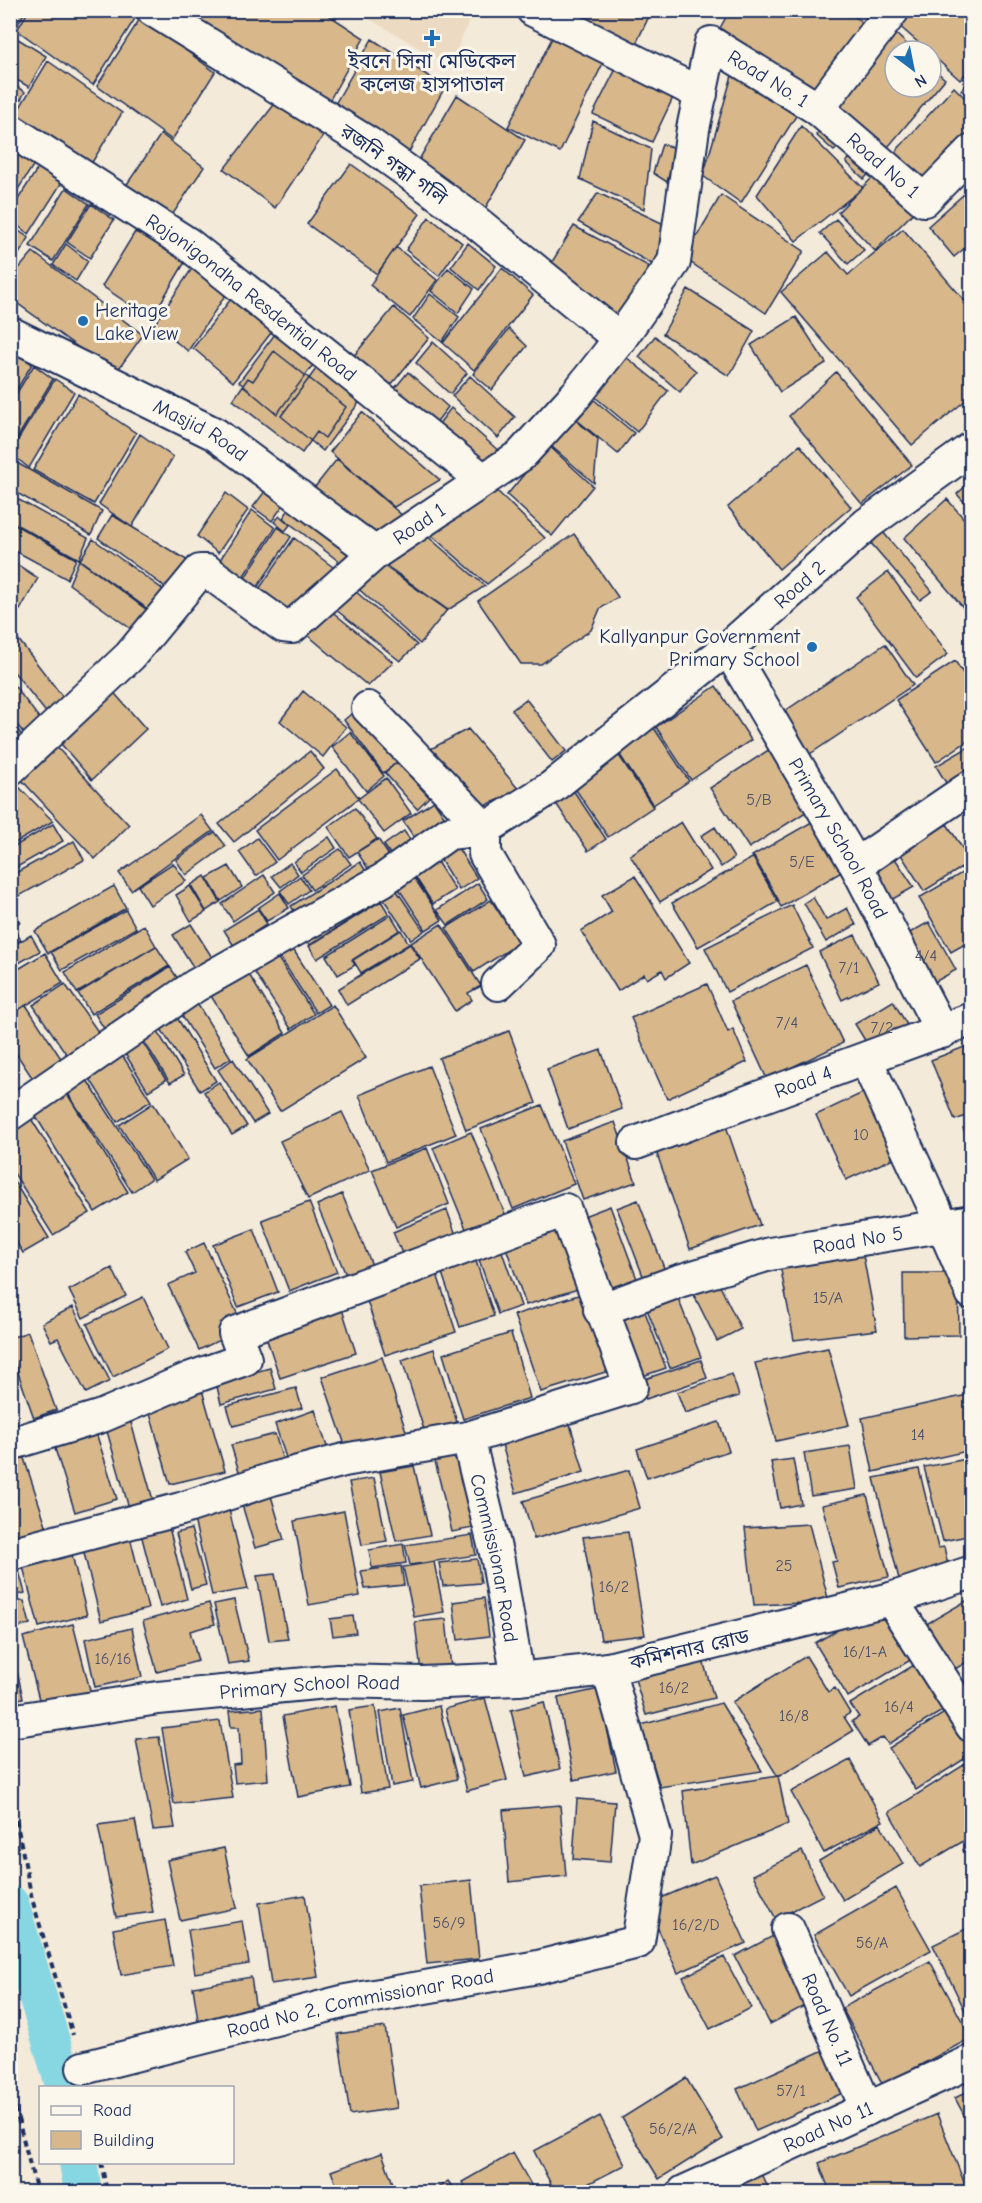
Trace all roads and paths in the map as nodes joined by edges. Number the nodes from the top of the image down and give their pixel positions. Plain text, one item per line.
1 (153, 10) edge
2 (533, 10) edge
3 (893, 10) edge
4 (702, 90) junction
5 (818, 109) junction
6 (10, 130) edge
7 (972, 151) edge
8 (12, 339) edge
9 (620, 339) junction
10 (972, 448) edge
11 (482, 479) junction
12 (375, 553) junction
13 (728, 648) junction
14 (368, 708) dead end
15 (10, 769) edge
16 (972, 786) edge
17 (485, 828) junction
18 (856, 865) junction
19 (498, 984) dead end
20 (972, 1019) edge
21 (942, 1032) junction
22 (866, 1060) junction
23 (10, 1114) edge
24 (636, 1143) dead end
25 (957, 1223) edge
26 (972, 1293) edge
27 (600, 1310) junction
28 (468, 1438) junction
29 (10, 1444) edge
30 (10, 1554) edge
31 (972, 1572) edge
32 (891, 1599) junction
33 (608, 1669) junction
34 (518, 1679) junction
35 (10, 1721) edge
36 (972, 1726) edge
37 (10, 1789) edge
38 (788, 1929) dead end
39 (638, 1942) joint
40 (972, 2061) edge
41 (83, 2068) joint
42 (10, 2088) edge
43 (867, 2109) junction
44 (101, 2164) edge
45 (37, 2193) edge
46 (107, 2193) edge
47 (684, 2193) edge

1 - 9 street, রজনি গন্ধা গলি
2 - 4 street
3 - 5 street, Road No. 1
4 - 5 street, Road No. 1
4 - 9 street, Road 1
5 - 7 street, Road No 1
6 - 11 street, Rojonigondha Resdential Road
8 - 12 street, Masjid Road
9 - 11 street, Road 1
10 - 13 street, Road 2
11 - 12 street, Road 1
12 - 15 street, Road 1
13 - 17 street, Road 2
13 - 18 street, Primary School Road
14 - 17 street
16 - 18 street
17 - 19 street
17 - 23 street
18 - 21 street, Primary School Road
20 - 21 street, Road 4
21 - 22 street, Road 4
22 - 24 street, Road 4
22 - 25 street
25 - 26 street
25 - 27 street, Road No 5
27 - 28 street
27 - 29 street
28 - 30 street
28 - 34 street, Commissionar Road
31 - 32 street, কমিশনার রোড
32 - 33 street, কমিশনার রোড
32 - 36 street
33 - 34 street, Primary School Road
33 - 39 street, কমিশনার রোড
34 - 35 street, Primary School Road
37 - 41 path
38 - 43 street, Road No. 11
39 - 41 street, Road No 2, Commissionar Road
40 - 43 street, Road No 11
42 - 45 path
43 - 47 street, Road No 11
44 - 46 path

